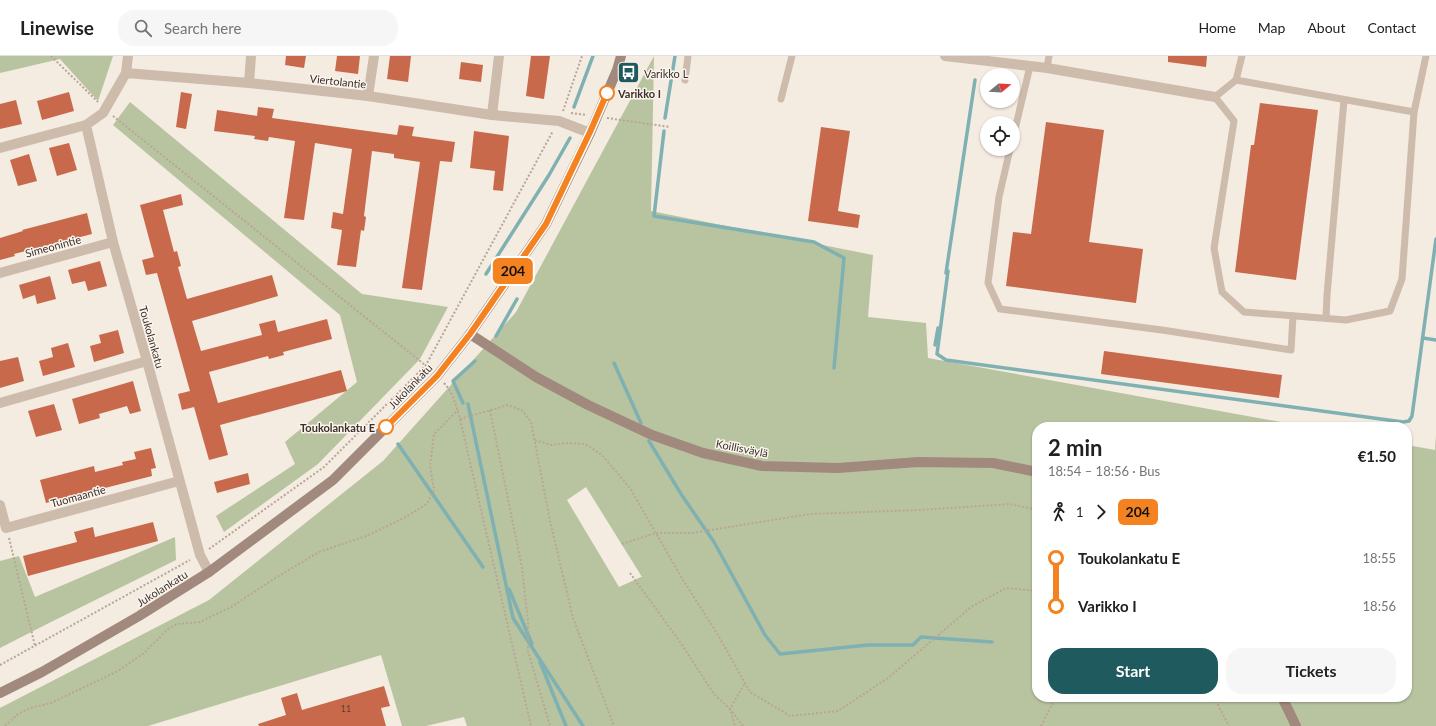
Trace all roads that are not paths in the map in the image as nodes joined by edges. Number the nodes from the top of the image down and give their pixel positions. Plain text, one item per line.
1 (128, 56) edge
2 (251, 56) edge
3 (374, 56) edge
4 (499, 56) edge
5 (621, 56) edge
6 (688, 56) edge
7 (792, 56) edge
8 (945, 56) edge
9 (1050, 56) edge
10 (1242, 56) edge
11 (1426, 56) edge
12 (1030, 66) junction
13 (1047, 68) junction
14 (126, 73) junction
15 (685, 80) dead end
16 (1236, 80) junction
17 (249, 84) junction
18 (368, 96) junction
19 (1215, 97) junction
20 (781, 99) dead end
21 (1344, 100) junction
22 (1414, 112) junction
23 (492, 114) junction
24 (1018, 116) edge
25 (86, 125) junction
26 (590, 132) junction
27 (0, 148) edge
28 (1008, 156) edge
29 (113, 242) junction
30 (0, 273) edge
31 (1293, 316) junction
32 (1326, 318) junction
33 (470, 334) junction
34 (147, 361) junction
35 (0, 403) edge
36 (1032, 471) edge
37 (179, 481) junction
38 (0, 506) edge
39 (209, 572) junction
40 (0, 693) edge
41 (1284, 702) edge
42 (1296, 726) edge

1 - 14 street
2 - 17 street
3 - 18 street
4 - 23 street
5 - 26 main road, Jukolankatu
6 - 15 lane
7 - 20 lane
8 - 12 street
9 - 13 lane
10 - 16 lane
11 - 22 lane
12 - 13 street
12 - 24 lane
13 - 19 street
14 - 17 street, Viertolantie
14 - 25 street
16 - 19 lane
16 - 21 lane
17 - 18 street, Viertolantie
18 - 23 street, Viertolantie
19 - 31 lane
21 - 22 lane
21 - 32 lane
22 - 32 lane
23 - 26 street, Viertolantie
25 - 27 street
25 - 29 street, Toukolankatu
26 - 33 main road, Jukolankatu
28 - 31 lane
29 - 30 street, Simeonintie
29 - 34 street, Toukolankatu
31 - 32 lane
33 - 36 main road, Koillisväylä
33 - 39 main road, Jukolankatu
34 - 35 street
34 - 37 street, Toukolankatu
37 - 38 street, Tuomaantie
37 - 39 street, Toukolankatu
39 - 40 main road, Jukolankatu
41 - 42 main road

